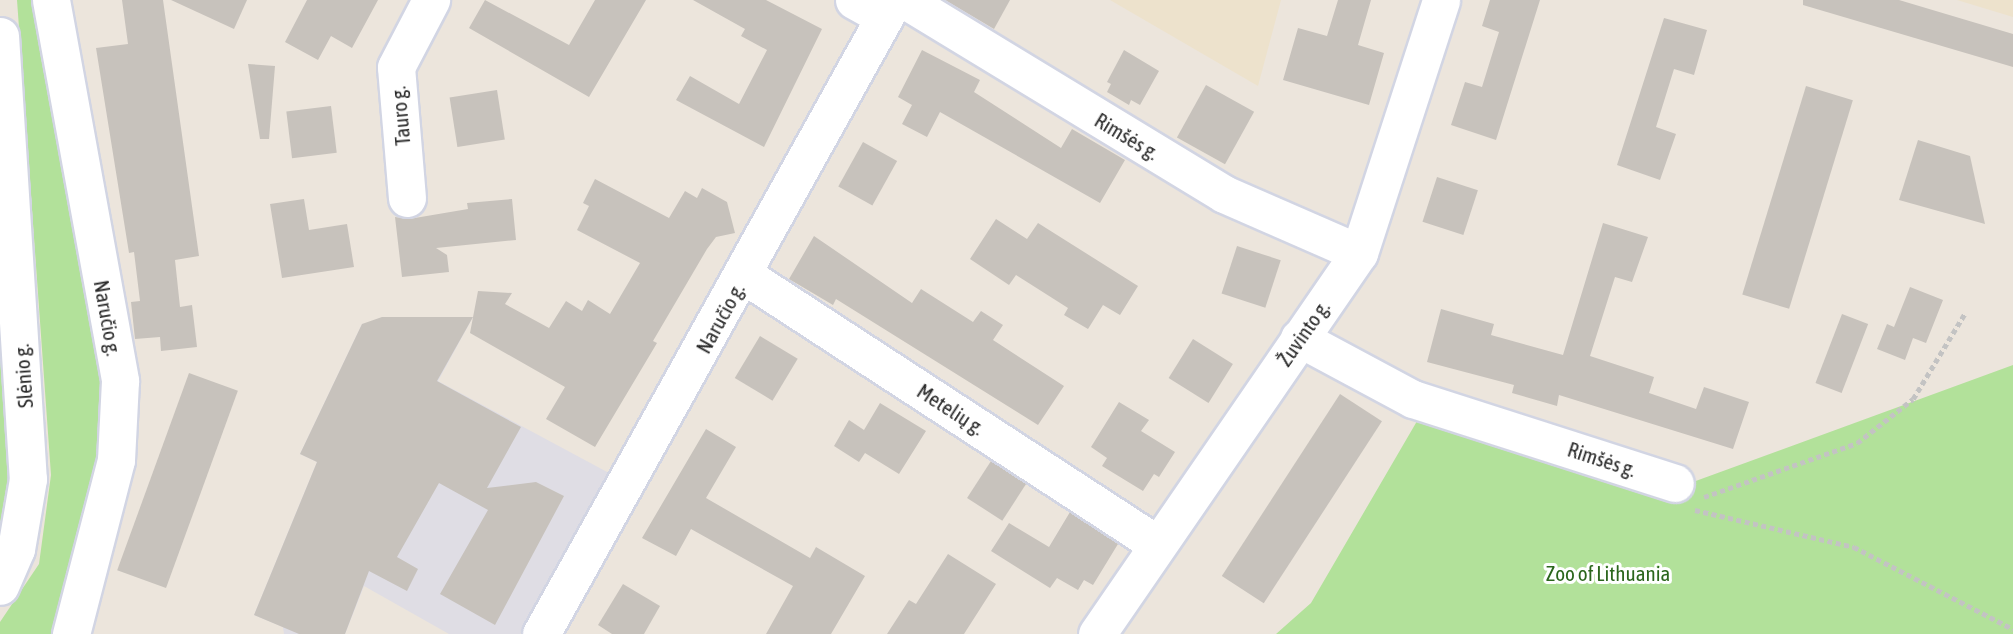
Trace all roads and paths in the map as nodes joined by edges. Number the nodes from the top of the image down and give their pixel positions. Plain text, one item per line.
1 (51, 0) edge
2 (431, 0) edge
3 (1441, 0) edge
4 (884, 4) edge
5 (0, 36) edge
6 (407, 198) dead end
7 (1359, 253) junction
8 (744, 275) junction
9 (1965, 313) dead end
10 (1298, 338) junction
11 (1689, 497) junction
12 (1157, 544) junction
13 (0, 586) edge
14 (2013, 629) edge
15 (71, 634) edge
16 (541, 634) edge
17 (1097, 634) edge

1 - 15 street, Naručio g.
2 - 6 street, Tauro g.
3 - 7 street, Žuvinto g.
4 - 7 street, Rimšės g.
4 - 8 street, Naručio g.
5 - 13 street, Slėnio g.
7 - 10 street, Žuvinto g.
8 - 12 street, Metelių g.
8 - 16 street, Naručio g.
9 - 11 path
10 - 11 street, Rimšės g.
10 - 12 street, Žuvinto g.
11 - 14 path
12 - 17 street, Žuvinto g.

